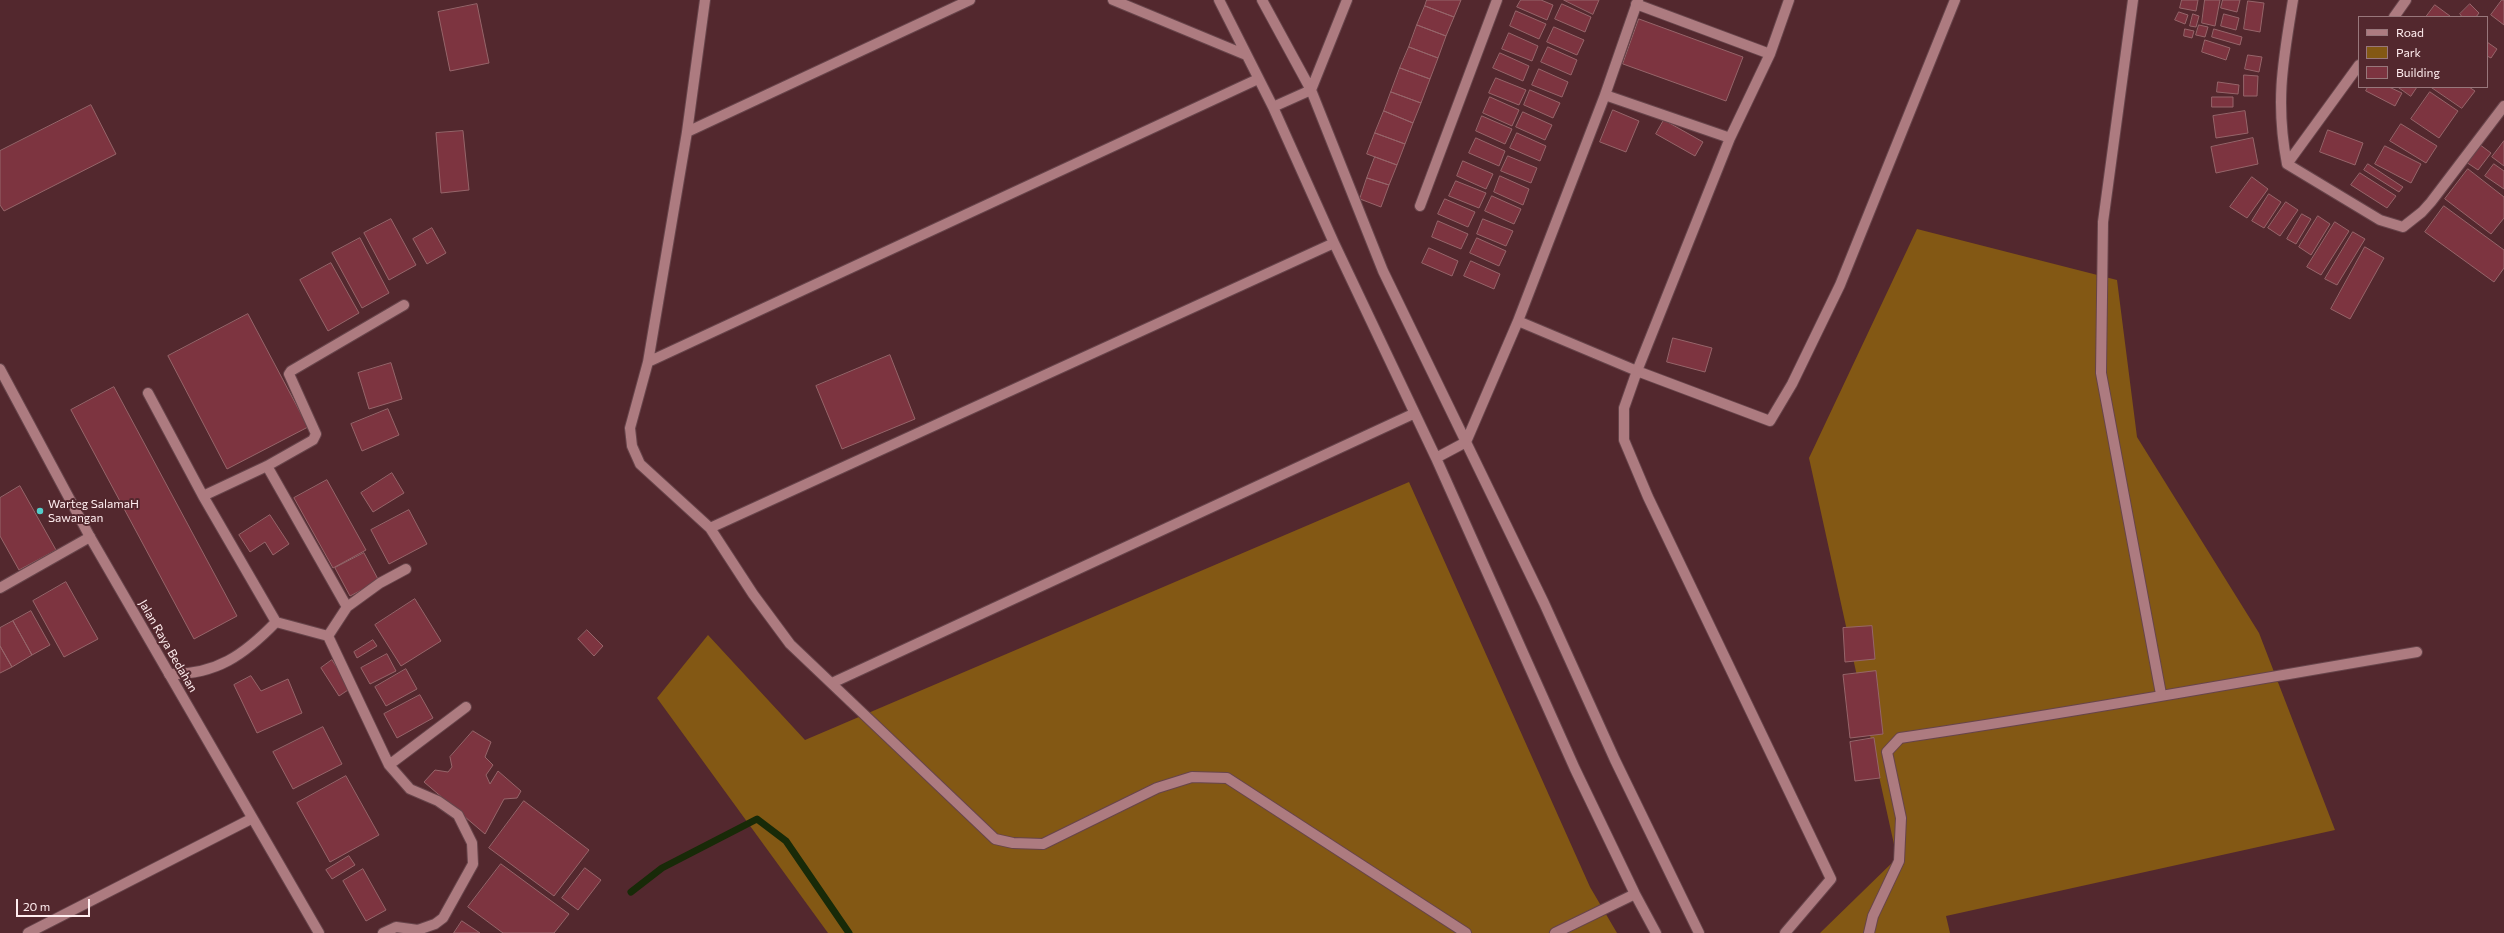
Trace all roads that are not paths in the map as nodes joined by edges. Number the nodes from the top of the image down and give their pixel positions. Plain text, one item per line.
1 (705, 0) edge
2 (970, 0) edge
3 (1112, 0) edge
4 (1219, 0) edge
5 (1262, 0) edge
6 (1347, 0) edge
7 (1497, 0) edge
8 (1789, 0) edge
9 (1956, 0) edge
10 (2133, 0) edge
11 (2293, 0) edge
12 (2406, 0) edge
13 (1637, 2) edge
14 (2395, 16) edge
15 (1246, 54) junction
16 (1770, 54) junction
17 (2358, 65) edge
18 (1258, 79) junction
19 (1311, 90) junction
20 (1606, 95) junction
21 (2504, 106) edge
22 (1274, 107) junction
23 (687, 132) junction
24 (1730, 138) junction
25 (2287, 164) junction
26 (1420, 206) dead end
27 (1334, 243) junction
28 (404, 305) dead end
29 (1518, 321) junction
30 (648, 362) junction
31 (0, 369) edge
32 (1637, 371) junction
33 (148, 393) dead end
34 (1413, 414) junction
35 (1466, 442) junction
36 (1436, 458) junction
37 (267, 466) junction
38 (203, 496) junction
39 (710, 528) junction
40 (90, 536) junction
41 (406, 569) dead end
42 (0, 588) edge
43 (347, 607) junction
44 (276, 622) junction
45 (328, 636) junction
46 (2417, 652) dead end
47 (169, 674) junction
48 (832, 683) junction
49 (2161, 694) junction
50 (466, 707) dead end
51 (389, 765) junction
52 (251, 819) junction
53 (1635, 894) junction
54 (28, 933) edge
55 (318, 933) edge
56 (383, 933) edge
57 (1466, 933) edge
58 (1555, 933) edge
59 (1656, 933) edge
60 (1699, 933) edge
61 (1785, 933) edge
62 (1869, 933) edge

1 - 23 street
2 - 23 street
3 - 15 street
4 - 15 street
5 - 19 street
6 - 19 street
7 - 26 street
8 - 16 street
9 - 32 street
10 - 49 street
11 - 25 street
12 - 14 street
13 - 16 street
13 - 20 street
15 - 18 street
16 - 24 street
17 - 25 street
18 - 22 street
18 - 30 street
19 - 22 street
19 - 35 street
20 - 24 street
20 - 29 street
21 - 25 street
22 - 27 street
23 - 30 street
24 - 32 street
27 - 34 street
27 - 39 street
28 - 37 street
29 - 32 street
29 - 35 street
30 - 39 street
31 - 40 street, Jalan Raya Bedahan
32 - 61 street
33 - 38 street
34 - 36 street
34 - 48 street
35 - 36 street
35 - 60 street
36 - 53 street
37 - 38 street
37 - 43 street
38 - 44 street
39 - 48 street
40 - 42 street
40 - 47 street, Jalan Raya Bedahan
41 - 43 street
43 - 45 street
44 - 45 street
44 - 47 street
45 - 51 street
46 - 49 street
47 - 52 street, Jalan Raya Bedahan
48 - 57 street
49 - 62 street
50 - 51 street
51 - 56 street
52 - 54 street
52 - 55 street, Jalan Raya Bedahan
53 - 58 street
53 - 59 street

